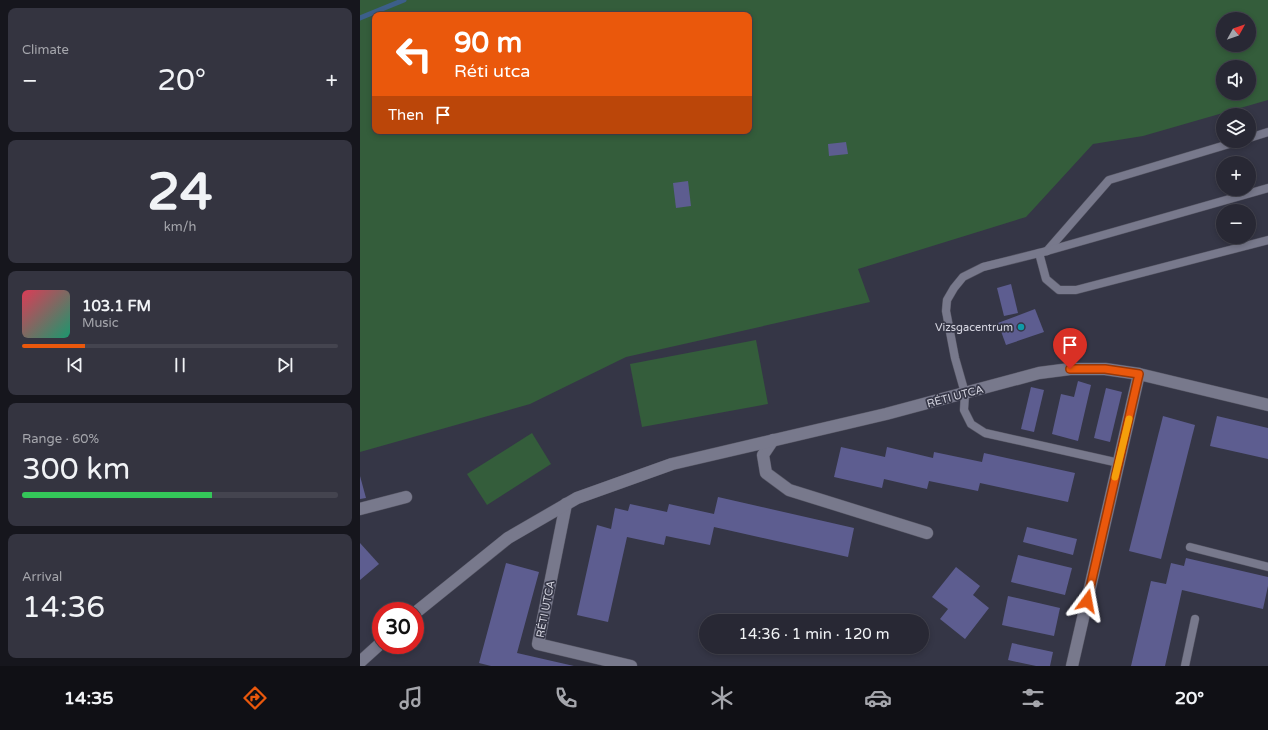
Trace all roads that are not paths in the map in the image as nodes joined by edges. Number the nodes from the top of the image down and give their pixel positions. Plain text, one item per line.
1 (1268, 132) edge
2 (1256, 136) edge
3 (1216, 148) edge
4 (1268, 188) edge
5 (1268, 240) edge
6 (1043, 252) junction
7 (1139, 374) junction
8 (965, 393) junction
9 (1268, 405) edge
10 (773, 440) junction
11 (1119, 463) junction
12 (406, 497) dead end
13 (566, 504) junction
14 (360, 509) edge
15 (927, 533) dead end
16 (1190, 547) dead end
17 (1268, 567) edge
18 (424, 606) edge
19 (1195, 619) dead end
20 (372, 653) edge
21 (363, 663) edge
22 (631, 666) edge
23 (1072, 666) edge
24 (1185, 666) edge

1 - 2 lane
3 - 6 lane
4 - 6 lane
5 - 6 lane
6 - 8 lane
7 - 8 street, RÉTI UTCA
7 - 9 street, RÉTI UTCA
7 - 11 street
8 - 10 street, RÉTI UTCA
8 - 11 lane
10 - 13 street, RÉTI UTCA
10 - 15 street
11 - 23 street
12 - 14 street
13 - 18 street, RÉTI UTCA
13 - 22 street, RÉTI UTCA
16 - 17 lane
19 - 24 lane
20 - 21 street

